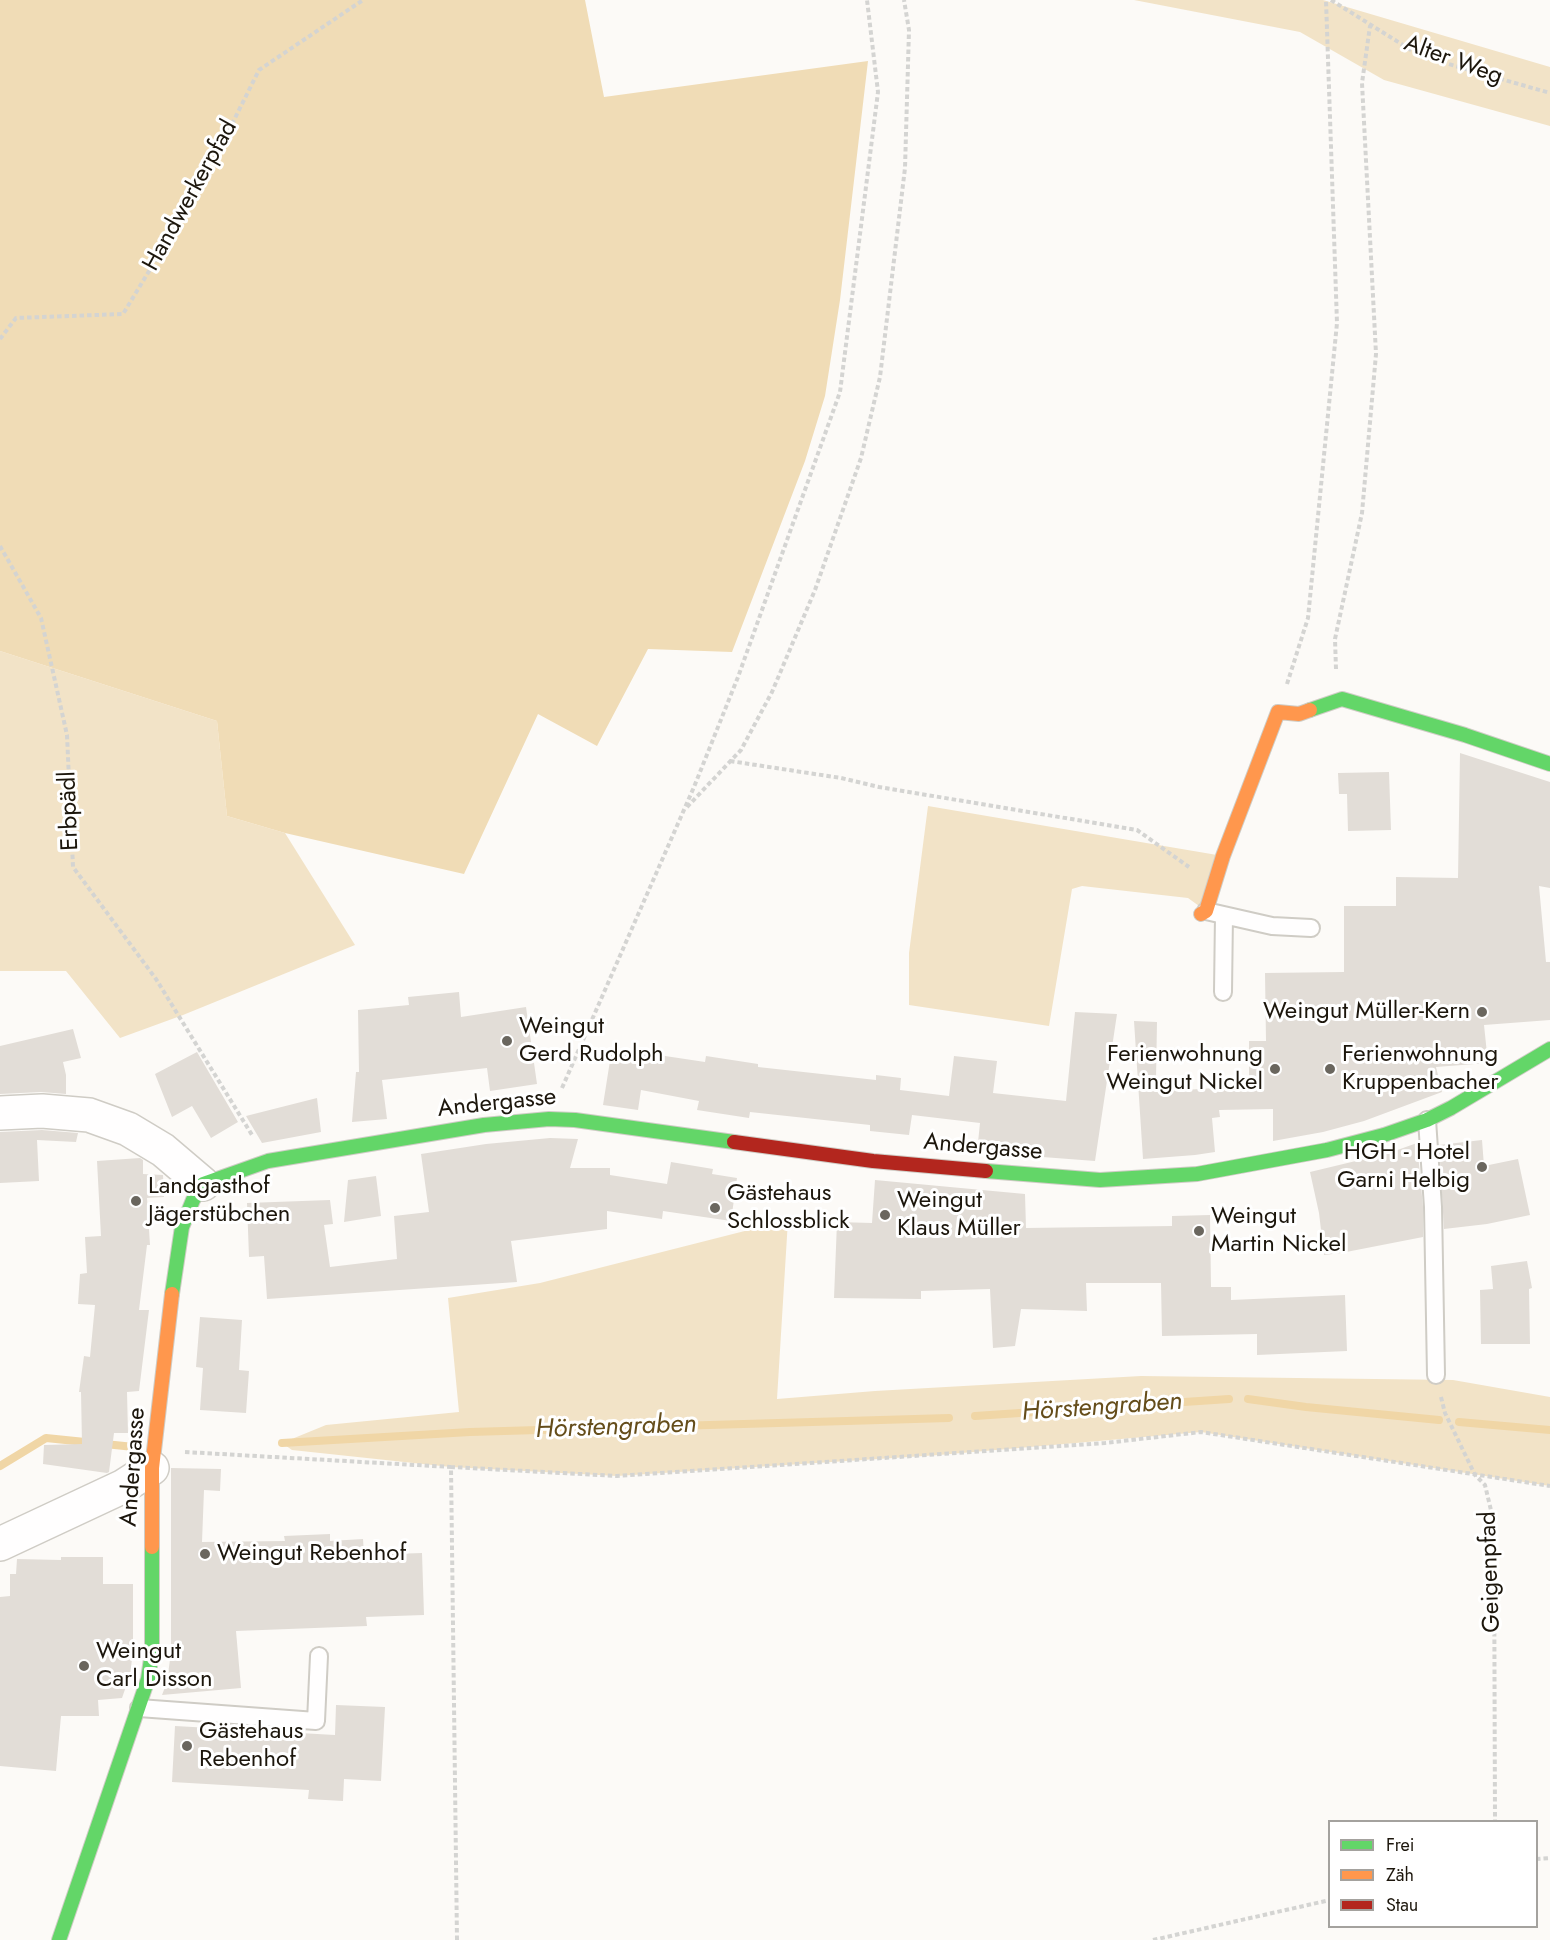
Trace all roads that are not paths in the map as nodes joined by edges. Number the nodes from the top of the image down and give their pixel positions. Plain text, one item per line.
1 (1550, 764) edge
2 (1204, 913) joint
3 (1224, 915) junction
4 (1311, 928) dead end
5 (1223, 992) dead end
6 (1550, 1049) edge
7 (0, 1113) edge
8 (1427, 1120) junction
9 (203, 1184) junction
10 (1436, 1375) road end
11 (154, 1459) junction
12 (0, 1544) edge
13 (320, 1656) dead end
14 (140, 1708) junction
15 (59, 1940) edge

1 - 2 street
2 - 3 lane
3 - 4 lane
3 - 5 lane
6 - 8 street, Andergasse
7 - 9 street
8 - 9 street, Andergasse
8 - 10 lane
9 - 11 street, Andergasse
11 - 12 street
11 - 14 street, Andergasse
13 - 14 lane
14 - 15 street, Andergasse

